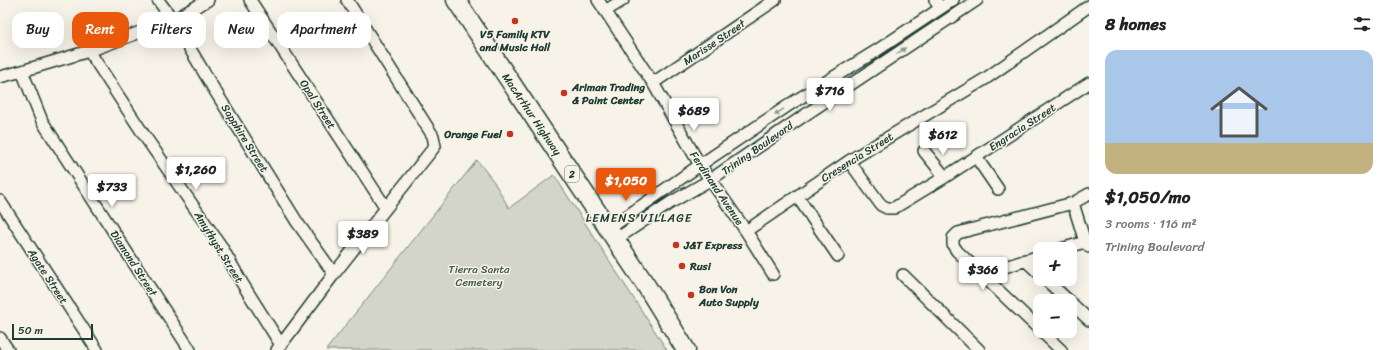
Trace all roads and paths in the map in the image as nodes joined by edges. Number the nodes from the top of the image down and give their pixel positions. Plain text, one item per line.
1 (158, 0) edge
2 (208, 0) edge
3 (250, 0) edge
4 (347, 0) edge
5 (456, 0) edge
6 (598, 0) edge
7 (623, 0) edge
8 (775, 0) edge
9 (977, 0) edge
10 (944, 3) edge
11 (1089, 6) edge
12 (605, 11) junction
13 (167, 12) edge
14 (187, 12) edge
15 (956, 14) junction
16 (137, 33) edge
17 (190, 48) edge
18 (89, 51) junction
19 (876, 51) junction
20 (884, 62) junction
21 (22, 71) junction
22 (0, 77) edge
23 (652, 83) junction
24 (1089, 83) edge
25 (792, 103) junction
26 (802, 117) junction
27 (924, 151) dead end
28 (976, 157) junction
29 (849, 161) junction
30 (700, 165) junction
31 (945, 177) junction
32 (710, 180) junction
33 (998, 189) dead end
34 (1089, 194) edge
35 (797, 196) junction
36 (0, 201) edge
37 (1073, 203) junction
38 (386, 208) junction
39 (746, 231) junction
40 (611, 235) junction
41 (1087, 244) edge
42 (1077, 246) edge
43 (838, 256) dead end
44 (1033, 258) edge
45 (1025, 260) junction
46 (1033, 267) edge
47 (334, 274) junction
48 (773, 274) dead end
49 (982, 274) junction
50 (903, 275) dead end
51 (1052, 286) edge
52 (1061, 294) edge
53 (1077, 309) edge
54 (1089, 320) edge
55 (1033, 324) edge
56 (0, 338) edge
57 (1047, 338) edge
58 (279, 348) edge
59 (8, 350) edge
60 (97, 350) edge
61 (190, 350) edge
62 (686, 350) edge
63 (979, 350) edge
64 (1060, 350) edge

1 - 13 street, Sapphire Street
2 - 14 street
3 - 38 street, Opal Street
4 - 38 street
5 - 40 highway, MacArthur Highway / 2
6 - 12 street, Ferdinand Avenue
7 - 12 street
8 - 23 street, Marisse Street
9 - 15 street, Trining Boulevard
10 - 15 street
10 - 19 street, Trining Boulevard
11 - 29 street, Cresencia Street
12 - 23 street, Ferdinand Avenue
20 -> 15 street, Trining Boulevard
16 - 18 street
17 - 47 street, Sapphire Street
18 - 21 street
18 - 58 street, Amythyst Street
19 - 20 street
19 - 25 street, Trining Boulevard
20 - 26 street, Trining Boulevard
21 - 22 street
21 - 61 street, Diamond Street
23 - 30 street, Ferdinand Avenue
24 - 28 street, Engracia Street
25 - 26 street
25 -> 30 street, Trining Boulevard
26 - 32 street, Trining Boulevard
27 - 31 street
28 - 31 street, Engracia Street
28 - 33 street
29 - 31 street, Engracia Street
29 - 35 street, Cresencia Street
30 - 32 street, Ferdinand Avenue
30 - 40 street, Trining Boulevard
32 - 39 street, Ferdinand Avenue
32 - 40 street, Trining Boulevard
34 - 37 street
35 - 39 street, Cresencia Street
35 - 43 street
36 - 60 street, Agate Street
37 - 41 street
37 - 49 street
38 - 47 street
39 - 48 street, Ferdinand Avenue
40 - 62 highway, MacArthur Highway / 2
41 - 42 street
44 - 45 street
45 - 46 street
45 - 49 street
47 - 58 street
49 - 55 street
50 - 63 street
51 - 52 street
53 - 54 street
56 - 59 street
57 - 64 street

